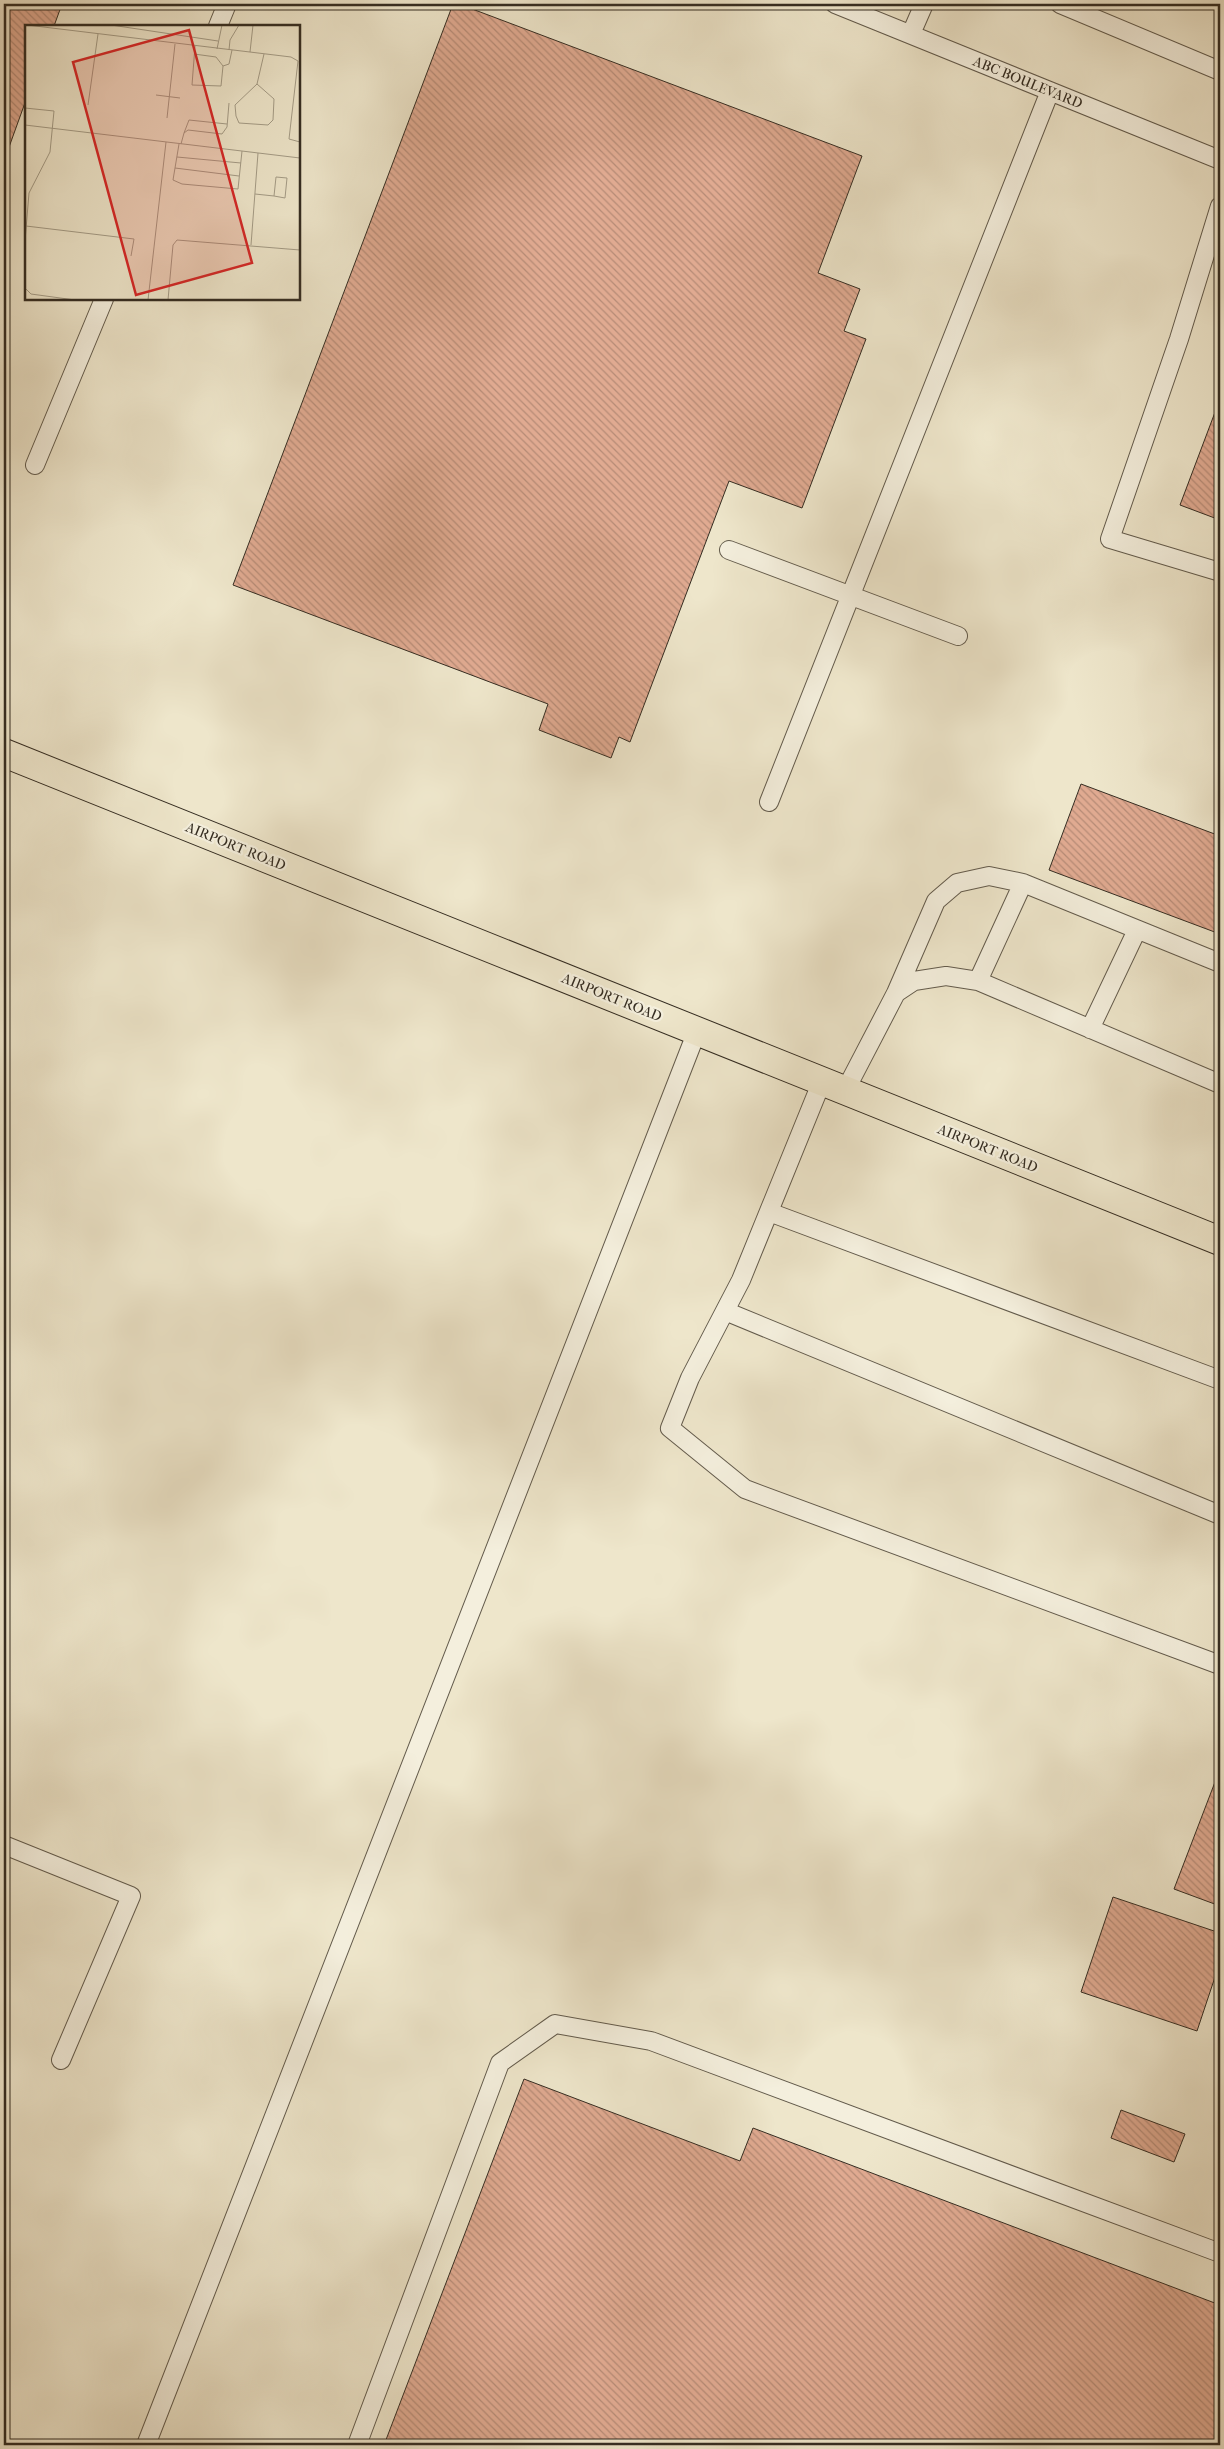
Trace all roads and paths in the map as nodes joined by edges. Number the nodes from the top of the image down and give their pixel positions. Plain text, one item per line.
1 (227, 4) edge
2 (835, 4) edge
3 (924, 4) edge
4 (1060, 4) edge
5 (218, 25) edge
6 (911, 34) junction
7 (1220, 71) edge
8 (1050, 91) junction
9 (1220, 160) edge
10 (1220, 206) edge
11 (1214, 250) edge
12 (104, 300) edge
13 (35, 465) dead end
14 (729, 550) dead end
15 (1220, 572) edge
16 (850, 596) junction
17 (958, 636) dead end
18 (4, 753) edge
19 (769, 802) dead end
20 (1023, 883) junction
21 (1137, 930) junction
22 (1220, 963) edge
23 (978, 981) junction
24 (896, 993) junction
25 (1090, 1029) junction
26 (697, 1031) junction
27 (1220, 1084) edge
28 (834, 1086) junction
29 (769, 1212) junction
30 (1220, 1241) edge
31 (725, 1311) junction
32 (1220, 1380) edge
33 (1220, 1516) edge
34 (1220, 1665) edge
35 (4, 1845) edge
36 (61, 2060) dead end
37 (1220, 2253) edge
38 (146, 2445) edge
39 (357, 2445) edge

1 - 5 lane
2 - 6 lane, ABC BOULEVARD
3 - 6 lane
4 - 7 lane
6 - 8 lane, ABC BOULEVARD
8 - 9 lane, ABC BOULEVARD
8 - 16 lane
10 - 11 lane
11 - 15 lane
12 - 13 lane
14 - 16 lane
16 - 17 lane
16 - 19 lane
18 - 26 highway, AIRPORT ROAD
20 - 21 lane
20 - 23 lane
20 - 24 lane
21 - 22 lane
21 - 25 lane
23 - 24 lane
23 - 25 lane
24 - 28 lane
25 - 27 lane
26 - 28 highway, AIRPORT ROAD
26 - 38 lane
28 - 29 lane
28 - 30 highway, AIRPORT ROAD
29 - 31 lane
29 - 32 lane
31 - 33 lane
31 - 34 lane
35 - 36 lane
37 - 39 lane

